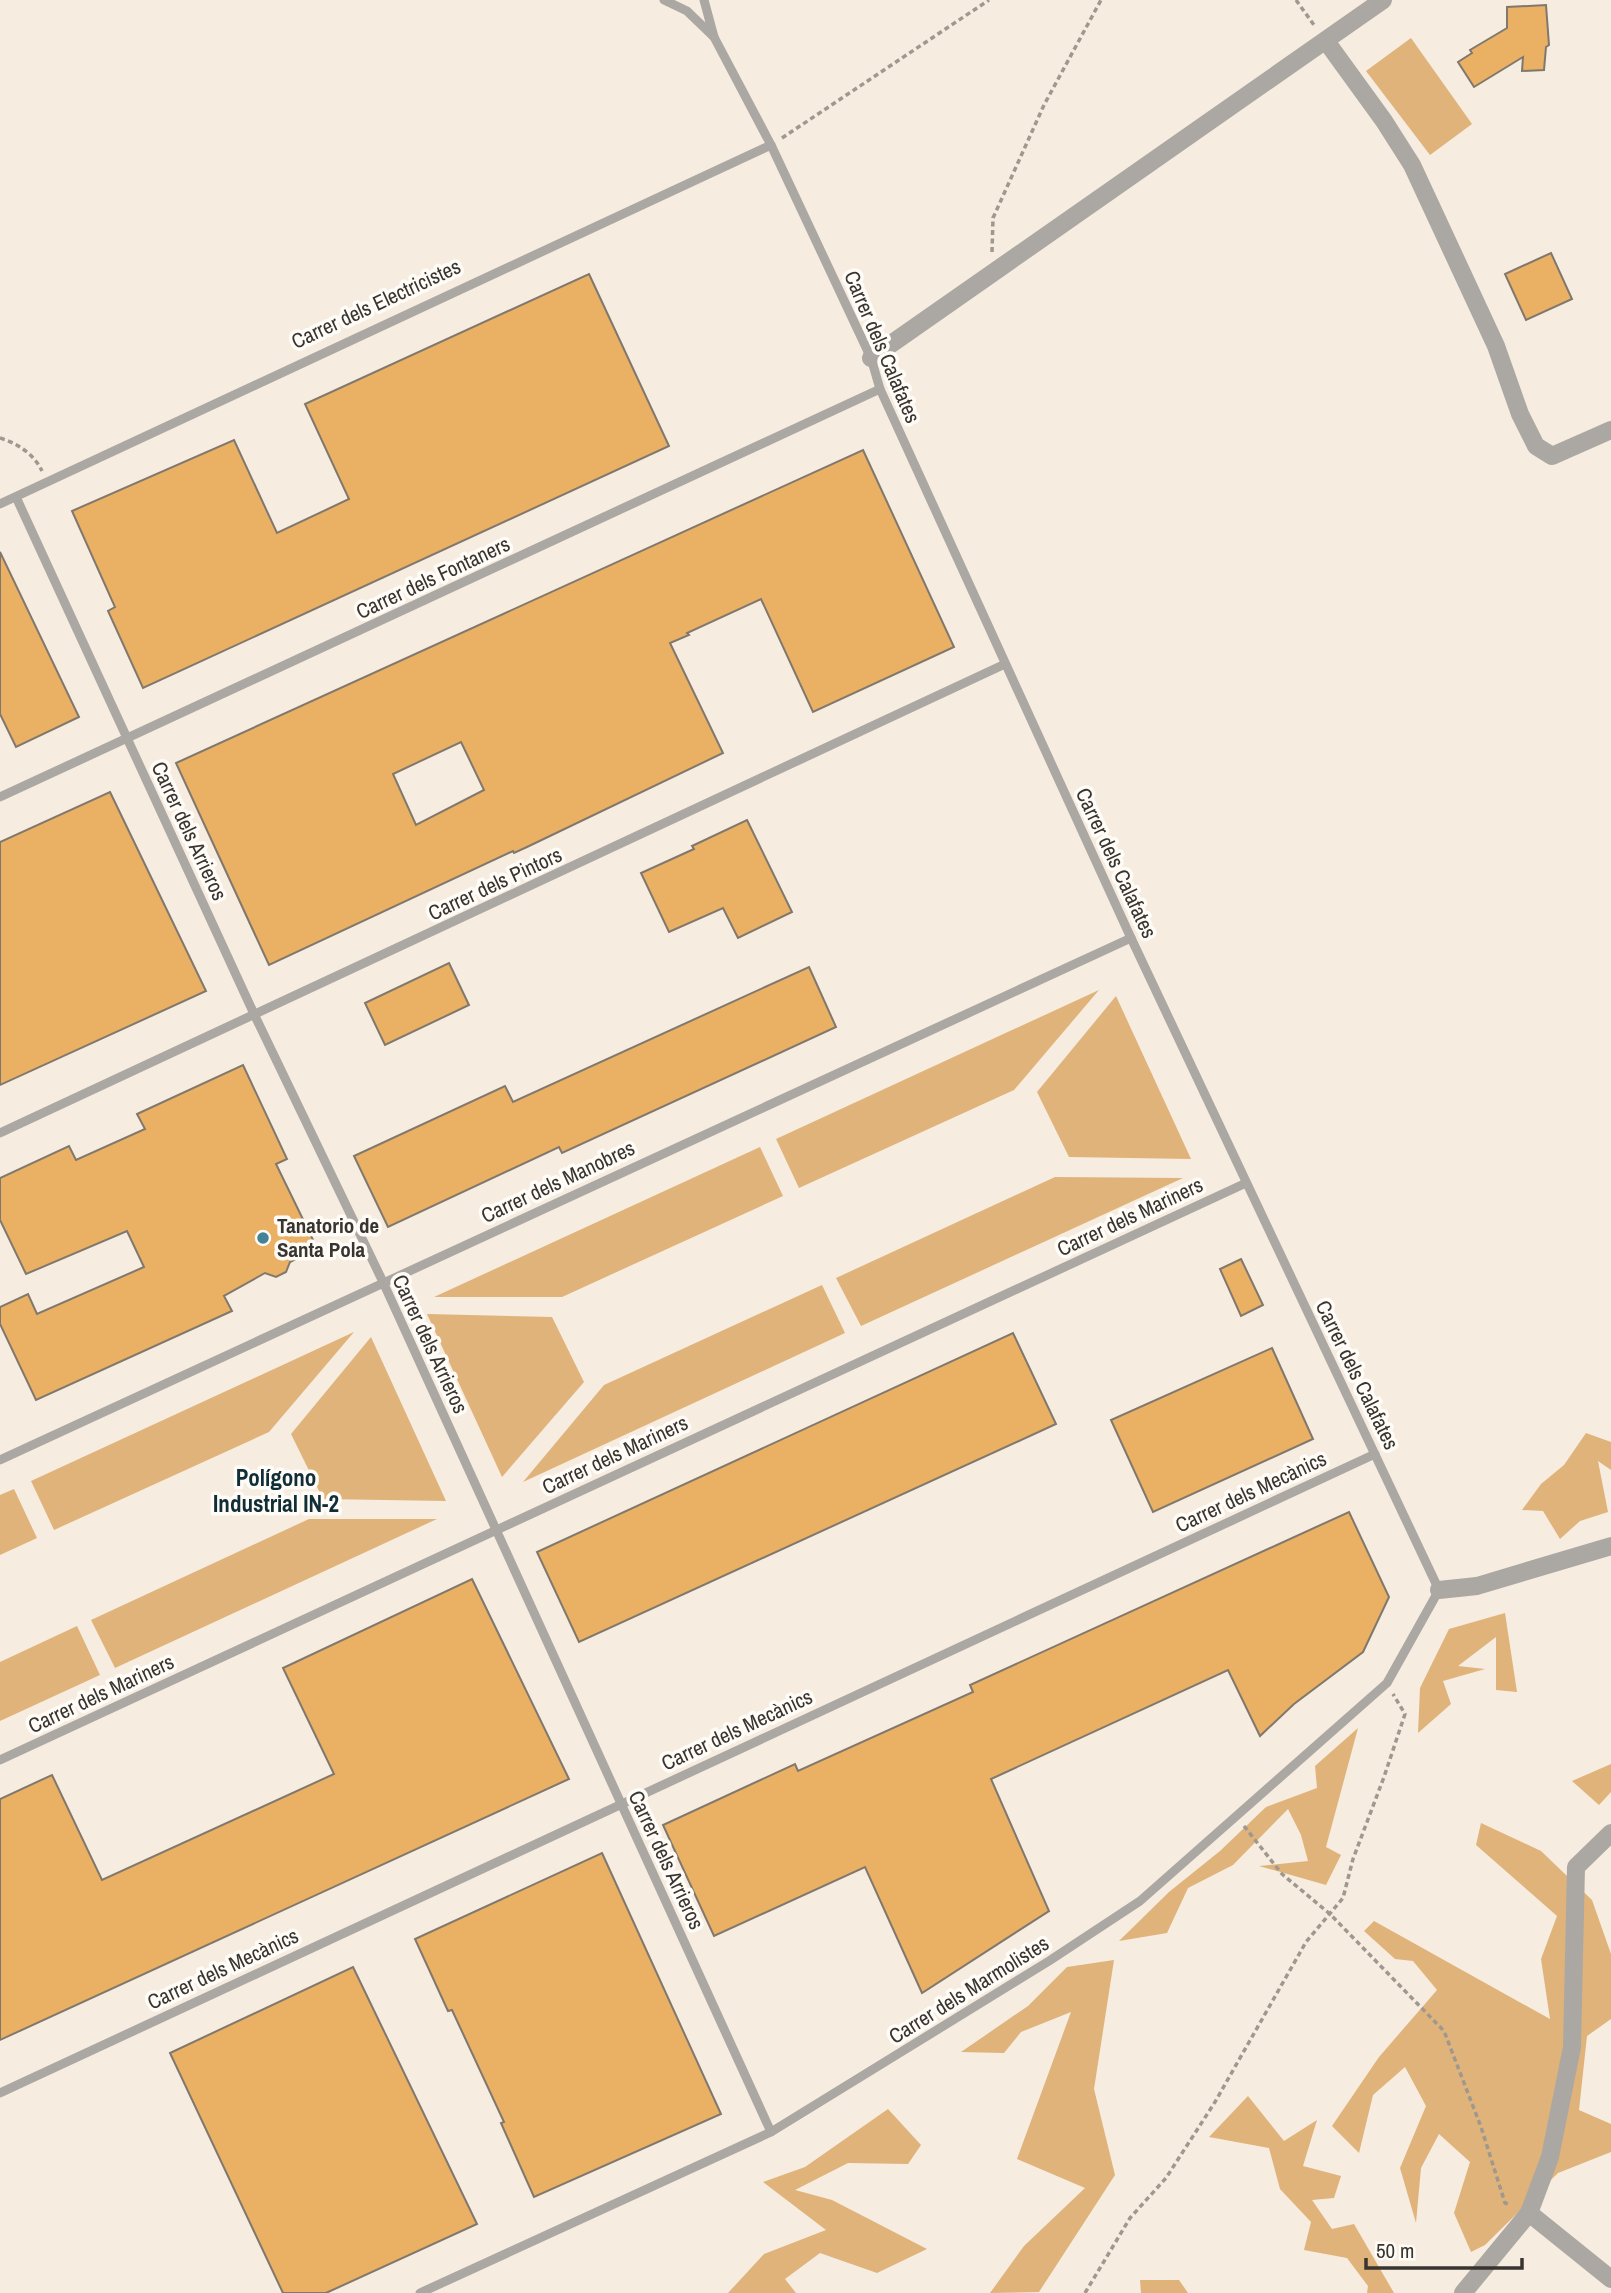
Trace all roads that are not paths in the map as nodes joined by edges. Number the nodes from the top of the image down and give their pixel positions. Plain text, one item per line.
1 (664, 0) edge
2 (704, 0) edge
3 (1383, 0) edge
4 (714, 37) junction
5 (1326, 41) junction
6 (771, 145) junction
7 (871, 358) junction
8 (880, 389) junction
9 (1611, 430) edge
10 (16, 497) junction
11 (0, 504) edge
12 (1005, 664) junction
13 (127, 740) junction
14 (0, 797) edge
15 (1131, 938) junction
16 (255, 1016) junction
17 (0, 1133) edge
18 (1245, 1183) junction
19 (383, 1282) junction
20 (1375, 1454) junction
21 (0, 1460) edge
22 (495, 1529) junction
23 (1611, 1546) edge
24 (1439, 1590) junction
25 (0, 1760) edge
26 (621, 1803) junction
27 (1611, 1833) edge
28 (0, 2093) edge
29 (771, 2132) junction
30 (1529, 2213) junction
31 (1611, 2279) edge
32 (420, 2293) edge
33 (1463, 2293) edge

1 - 4 lane
2 - 4 lane
3 - 5 street
4 - 6 lane, Carrer dels Calafates
5 - 7 street
5 - 9 street
6 - 7 lane, Carrer dels Calafates
6 - 10 lane, Carrer dels Electricistes
7 - 8 lane, Carrer dels Calafates
8 - 12 lane, Carrer dels Calafates
8 - 13 lane, Carrer dels Fontaners
10 - 11 lane, Carrer dels Electricistes
10 - 13 lane, Carrer dels Arrieros
12 - 15 lane, Carrer dels Calafates
12 - 16 lane, Carrer dels Pintors
13 - 14 lane, Carrer dels Fontaners
13 - 16 lane, Carrer dels Arrieros
15 - 18 lane, Carrer dels Calafates
15 - 19 lane, Carrer dels Manobres
16 - 17 lane, Carrer dels Pintors
16 - 19 lane, Carrer dels Arrieros
18 - 20 lane, Carrer dels Calafates
18 - 22 lane, Carrer dels Mariners
19 - 21 lane, Carrer dels Manobres
19 - 22 lane, Carrer dels Arrieros
20 - 24 lane, Carrer dels Calafates
20 - 26 lane, Carrer dels Mecànics
22 - 25 lane, Carrer dels Mariners
22 - 26 lane, Carrer dels Arrieros
23 - 24 street
24 - 29 lane, Carrer dels Marmolistes
26 - 28 lane, Carrer dels Mecànics
26 - 29 lane, Carrer dels Arrieros
27 - 30 street
29 - 32 lane, Carrer dels Marmolistes
30 - 31 street
30 - 33 street

